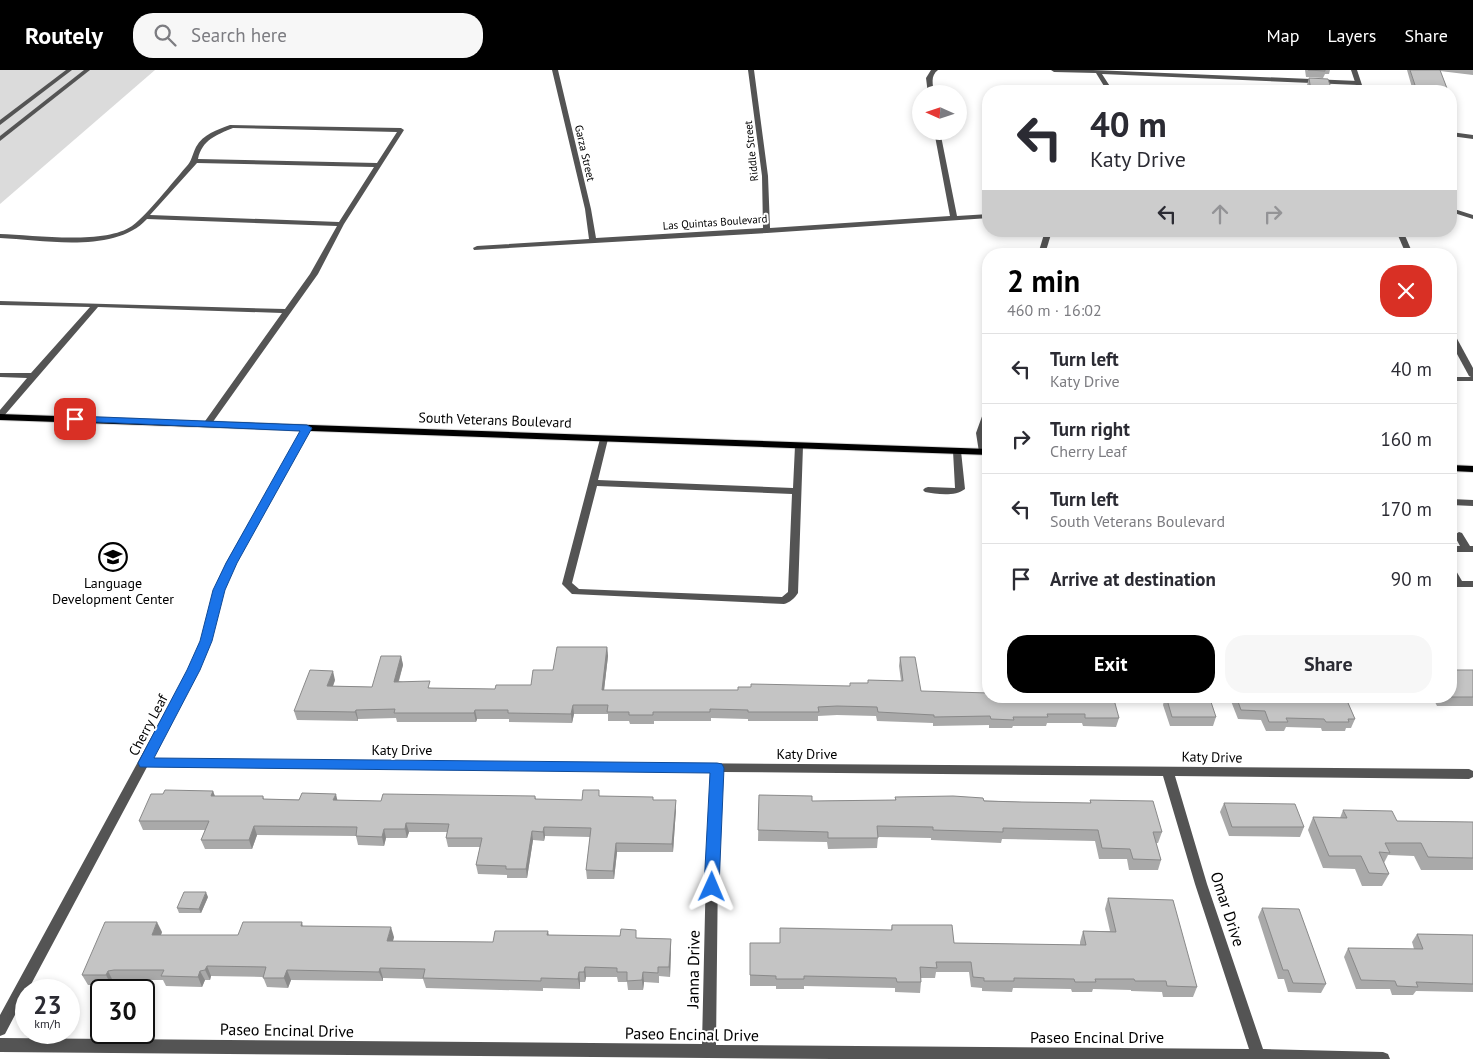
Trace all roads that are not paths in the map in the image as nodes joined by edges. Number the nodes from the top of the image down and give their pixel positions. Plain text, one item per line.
1 (69, 70) edge
2 (86, 70) edge
3 (555, 70) edge
4 (750, 70) edge
5 (935, 70) edge
6 (1054, 70) edge
7 (1354, 70) edge
8 (1098, 72) junction
9 (1232, 73) edge
10 (1358, 82) junction
11 (930, 85) edge
12 (1106, 85) edge
13 (1359, 85) edge
14 (29, 101) junction
15 (47, 101) junction
16 (0, 123) edge
17 (1457, 135) edge
18 (1473, 137) edge
19 (0, 138) edge
20 (939, 140) edge
21 (196, 162) junction
22 (379, 166) junction
23 (1457, 212) edge
24 (982, 216) edge
25 (145, 217) junction
26 (1473, 217) edge
27 (954, 218) junction
28 (341, 224) junction
29 (767, 230) junction
30 (0, 236) edge
31 (594, 241) junction
32 (477, 248) dead end
33 (0, 303) edge
34 (96, 305) junction
35 (288, 311) junction
36 (1457, 346) edge
37 (0, 375) edge
38 (33, 376) junction
39 (1473, 378) edge
40 (1457, 379) edge
41 (0, 416) edge
42 (207, 424) junction
43 (982, 427) edge
44 (307, 428) junction
45 (604, 439) junction
46 (982, 439) edge
47 (799, 446) junction
48 (957, 451) junction
49 (982, 452) edge
50 (1457, 468) edge
51 (1473, 469) edge
52 (593, 483) junction
53 (928, 490) dead end
54 (798, 491) junction
55 (1457, 502) edge
56 (1473, 503) edge
57 (1459, 535) dead end
58 (1457, 549) edge
59 (1470, 549) edge
60 (1457, 584) edge
61 (1473, 584) edge
62 (145, 763) junction
63 (717, 768) junction
64 (1168, 772) junction
65 (1469, 774) dead end
66 (0, 1028) edge
67 (0, 1045) edge
68 (709, 1052) junction
69 (1258, 1056) junction
70 (1383, 1059) edge

1 - 14 street
2 - 15 street
3 - 31 street, Garza Street
4 - 29 street, Riddle Street
5 - 11 street
6 - 8 street
7 - 10 street
8 - 9 street
8 - 12 street
9 - 10 street
10 - 13 street
14 - 15 street
14 - 16 street
15 - 19 street
17 - 18 street
20 - 27 street
21 - 22 street
21 - 22 street
21 - 25 street
22 - 28 street
23 - 26 street
24 - 27 street, Las Quintas Boulevard
25 - 28 street
25 - 30 street
27 - 29 street, Las Quintas Boulevard
28 - 35 street
29 - 31 street, Las Quintas Boulevard
31 - 32 street, Las Quintas Boulevard
33 - 34 street
34 - 35 street
34 - 38 street
35 - 42 street
36 - 39 street
37 - 38 street
38 - 41 street
39 - 40 street
41 - 42 main road, South Veterans Boulevard
42 - 44 main road, South Veterans Boulevard
43 - 46 street
44 - 45 main road, South Veterans Boulevard
44 - 62 street, Cherry Leaf
45 - 47 main road, South Veterans Boulevard
45 - 52 street
47 - 48 main road, South Veterans Boulevard
47 - 54 street
48 - 49 main road, South Veterans Boulevard
48 - 53 street
50 - 51 main road
52 - 54 street
52 - 54 street
55 - 56 street
57 - 59 street
58 - 59 street
60 - 61 street
62 - 63 street, Katy Drive
62 - 66 street, Cherry Leaf
63 - 64 street, Katy Drive
63 - 68 street, Janna Drive
64 - 65 street, Katy Drive
64 - 69 street, Omar Drive
67 - 68 street, Paseo Encinal Drive
68 - 69 street, Paseo Encinal Drive
69 - 70 street, Paseo Encinal Drive

